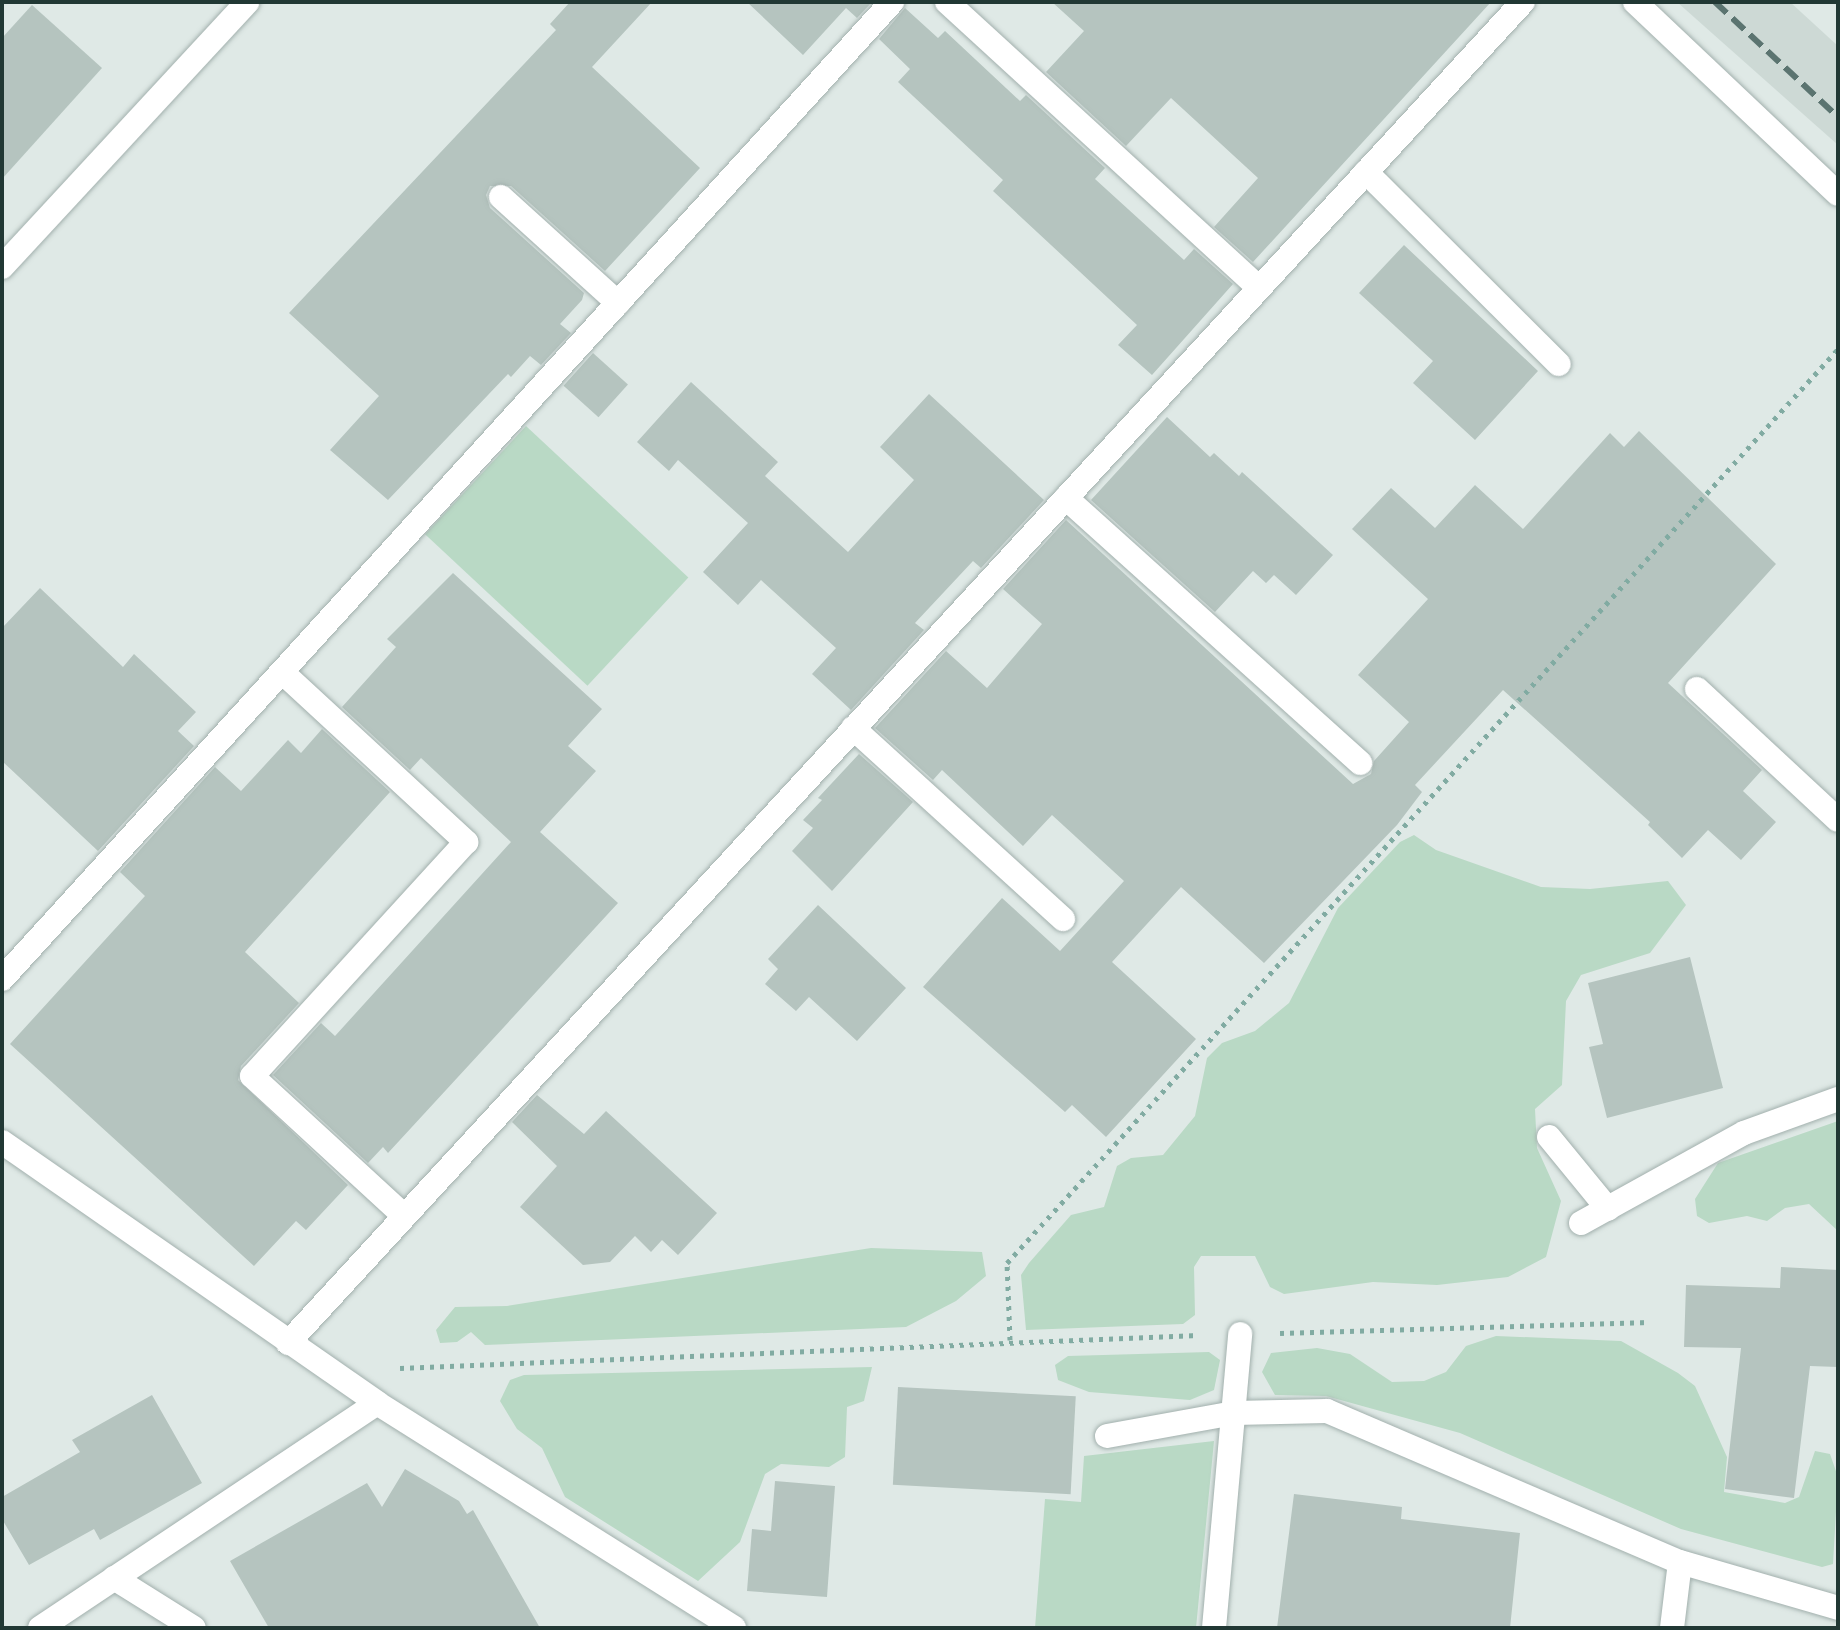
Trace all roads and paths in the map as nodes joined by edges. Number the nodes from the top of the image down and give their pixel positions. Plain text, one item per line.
1 (247, 2) edge
2 (892, 2) edge
3 (947, 2) edge
4 (1523, 2) edge
5 (1635, 2) edge
6 (1366, 172) junction
7 (1838, 194) edge
8 (501, 197) dead end
9 (2, 267) edge
10 (1259, 288) junction
11 (618, 303) junction
12 (1838, 349) edge
13 (1559, 364) dead end
14 (1066, 498) junction
15 (282, 672) junction
16 (1697, 689) dead end
17 (853, 728) junction
18 (1360, 763) dead end
19 (1838, 820) edge
20 (1063, 919) dead end
21 (2, 979) edge
22 (1838, 1099) edge
23 (1549, 1137) dead end
24 (2, 1142) edge
25 (1608, 1209) junction
26 (404, 1216) junction
27 (1581, 1223) dead end
28 (1650, 1322) dead end
29 (1240, 1334) junction
30 (1010, 1340) junction
31 (288, 1343) junction
32 (331, 1372) junction
33 (377, 1403) junction
34 (1234, 1413) junction
35 (1107, 1436) dead end
36 (1680, 1562) junction
37 (114, 1578) junction
38 (1838, 1608) edge
39 (40, 1628) edge
40 (194, 1628) edge
41 (734, 1628) edge
42 (1214, 1628) edge
43 (1672, 1628) edge

1 - 9 street
2 - 11 street
3 - 10 street
4 - 6 street
5 - 7 street
6 - 10 street
6 - 13 street
8 - 11 street
10 - 14 street
11 - 15 street
12 - 30 path
14 - 17 street
14 - 18 street
15 - 21 street
15 - 26 street
16 - 19 street
17 - 20 street
17 - 26 street
22 - 25 street
23 - 25 street
24 - 31 street
25 - 27 street
26 - 31 street
28 - 29 path
29 - 30 path
29 - 34 street
30 - 32 path
31 - 32 street
32 - 33 street
33 - 37 street
33 - 41 street
34 - 35 street
34 - 36 street
34 - 42 street
36 - 38 street
36 - 43 street
37 - 39 street
37 - 40 street

